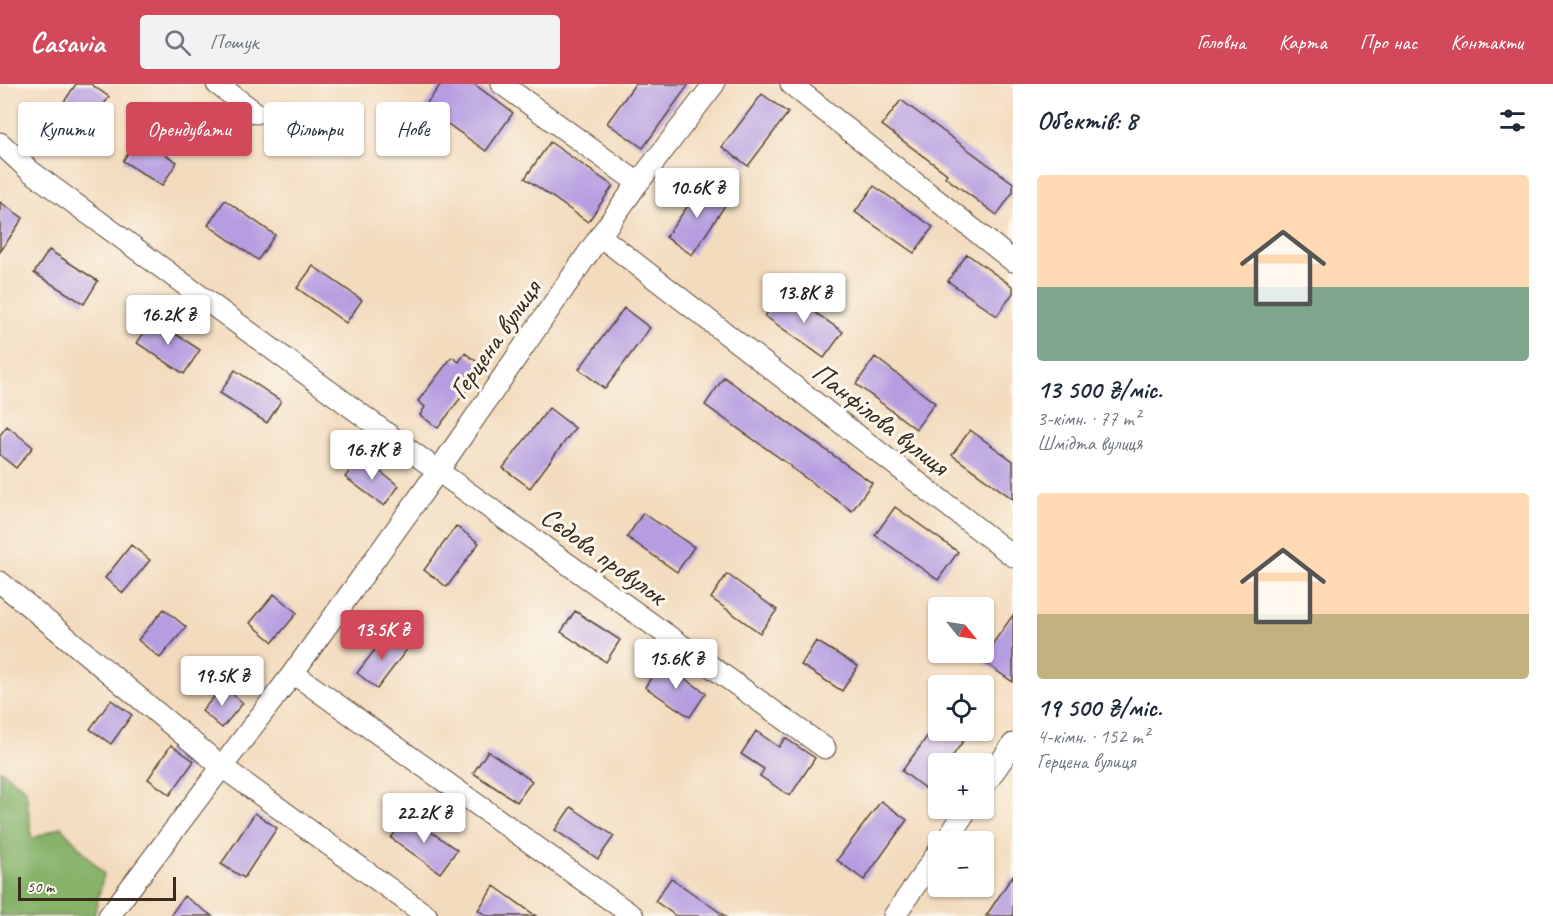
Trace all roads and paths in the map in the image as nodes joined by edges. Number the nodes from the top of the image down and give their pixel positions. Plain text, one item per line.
1 (217, 84) edge
2 (502, 84) edge
3 (714, 84) edge
4 (792, 84) edge
5 (256, 112) dead end
6 (0, 143) edge
7 (638, 183) junction
8 (600, 236) junction
9 (1013, 261) edge
10 (438, 471) junction
11 (1013, 556) edge
12 (0, 582) edge
13 (293, 673) junction
14 (1013, 744) edge
15 (825, 748) dead end
16 (221, 766) junction
17 (994, 772) edge
18 (928, 867) edge
19 (109, 916) edge
20 (427, 916) edge
21 (633, 916) edge
22 (894, 916) edge

1 - 5 street
2 - 7 street
3 - 7 street, Герцена вулиця
4 - 9 street
6 - 10 street, Сєдова провулок
7 - 8 street, Герцена вулиця
8 - 10 street, Герцена вулиця
8 - 11 street, Панфілова вулиця
10 - 13 street, Герцена вулиця
10 - 15 street, Сєдова провулок
12 - 16 street
13 - 16 street, Герцена вулиця
13 - 21 street
14 - 17 street
16 - 19 street, Герцена вулиця
16 - 20 street
18 - 22 street

